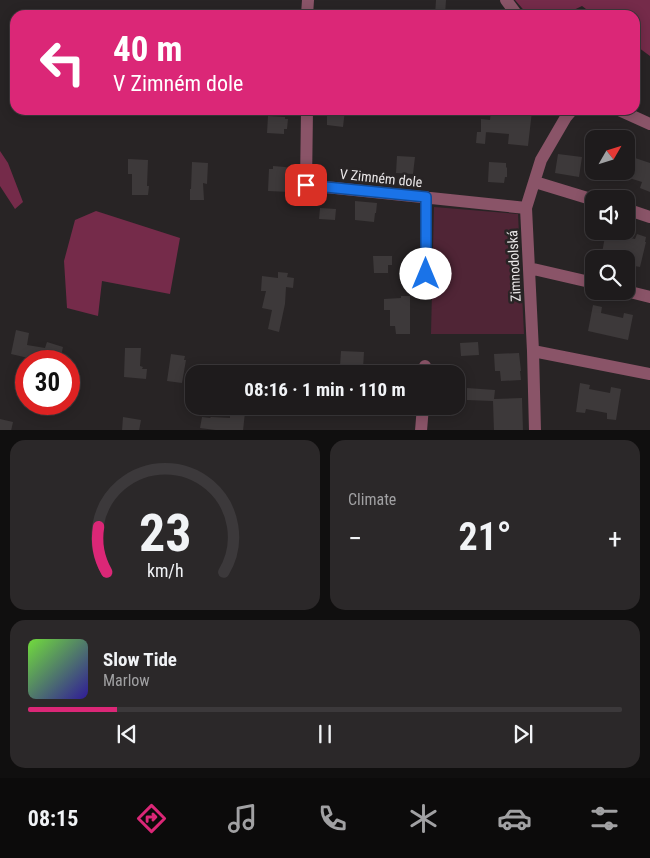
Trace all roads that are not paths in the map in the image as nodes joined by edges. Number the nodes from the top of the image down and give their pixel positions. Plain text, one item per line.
1 (307, 115) edge
2 (568, 115) edge
3 (630, 115) edge
4 (650, 124) edge
5 (535, 182) junction
6 (426, 197) junction
7 (585, 197) edge
8 (526, 208) junction
9 (635, 213) edge
10 (650, 217) edge
11 (529, 268) junction
12 (426, 274) dead end
13 (585, 281) edge
14 (635, 293) edge
15 (650, 296) edge
16 (533, 351) junction
17 (650, 374) edge
18 (422, 415) edge
19 (421, 430) edge
20 (535, 430) edge

1 - 6 street, V Zimném dole
2 - 5 street, Zimnodolská
3 - 4 street
5 - 7 street
5 - 8 street, Zimnodolská
6 - 8 street, V Zimném dole
6 - 12 street
8 - 11 street, Zimnodolská
9 - 10 street
11 - 13 street
11 - 16 street, Zimnodolská
14 - 15 street
16 - 17 street
16 - 20 street, Zimnodolská
18 - 19 street

